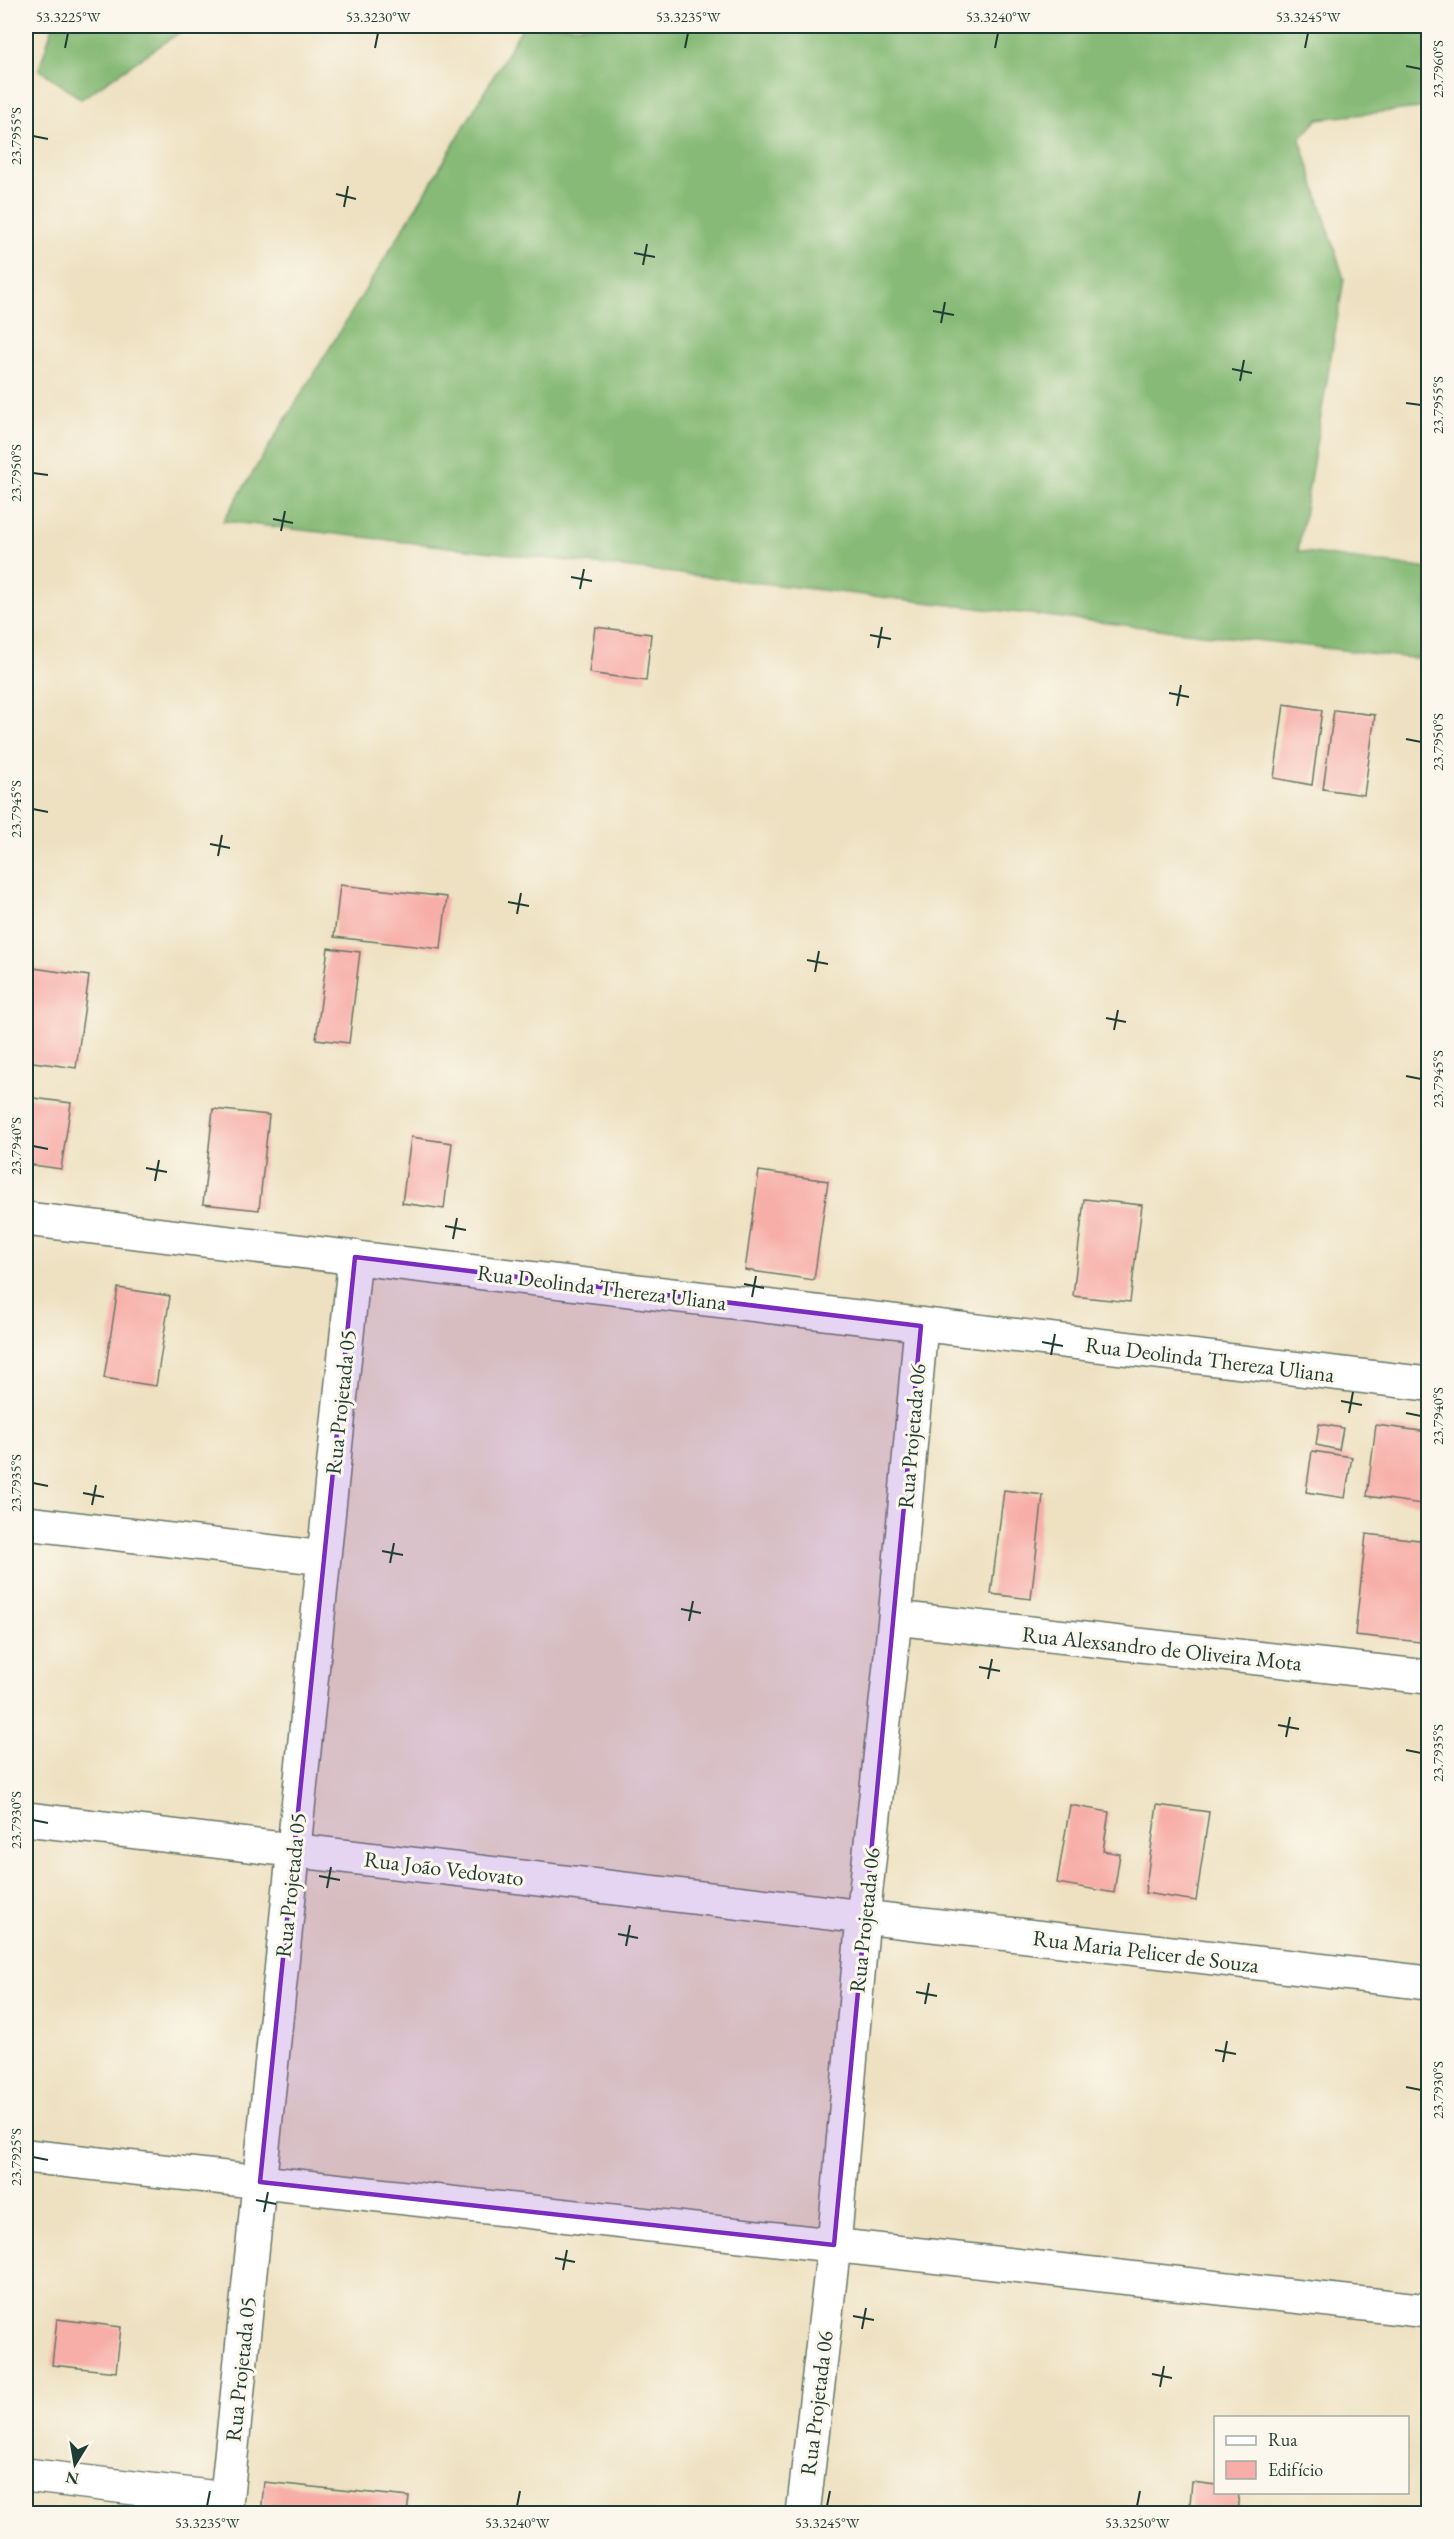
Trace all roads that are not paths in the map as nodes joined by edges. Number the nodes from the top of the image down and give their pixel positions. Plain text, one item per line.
1 (26, 1219) edge
2 (355, 1257) junction
3 (921, 1326) junction
4 (1428, 1384) edge
5 (26, 1523) edge
6 (324, 1558) junction
7 (895, 1618) junction
8 (1428, 1677) edge
9 (26, 1819) edge
10 (294, 1850) junction
11 (863, 1918) junction
12 (1428, 1983) edge
13 (26, 2156) edge
14 (260, 2182) junction
15 (834, 2245) junction
16 (1428, 2311) edge
17 (26, 2475) edge
18 (226, 2506) edge
19 (803, 2514) edge

1 - 2 street, Rua Deolinda Thereza Uliana
2 - 3 street, Rua Deolinda Thereza Uliana
2 - 6 street, Rua Projetada 05
3 - 4 street, Rua Deolinda Thereza Uliana
3 - 7 street, Rua Projetada 06
5 - 6 street
6 - 10 street, Rua Projetada 05
7 - 8 street, Rua Alexsandro de Oliveira Mota
7 - 11 street, Rua Projetada 06
9 - 10 street, Rua João Vedovato
10 - 11 street, Rua João Vedovato
10 - 14 street, Rua Projetada 05
11 - 12 street, Rua Maria Pelicer de Souza
11 - 15 street, Rua Projetada 06
13 - 14 street
14 - 15 street
14 - 18 street, Rua Projetada 05
15 - 16 street
15 - 19 street, Rua Projetada 06
17 - 18 street

